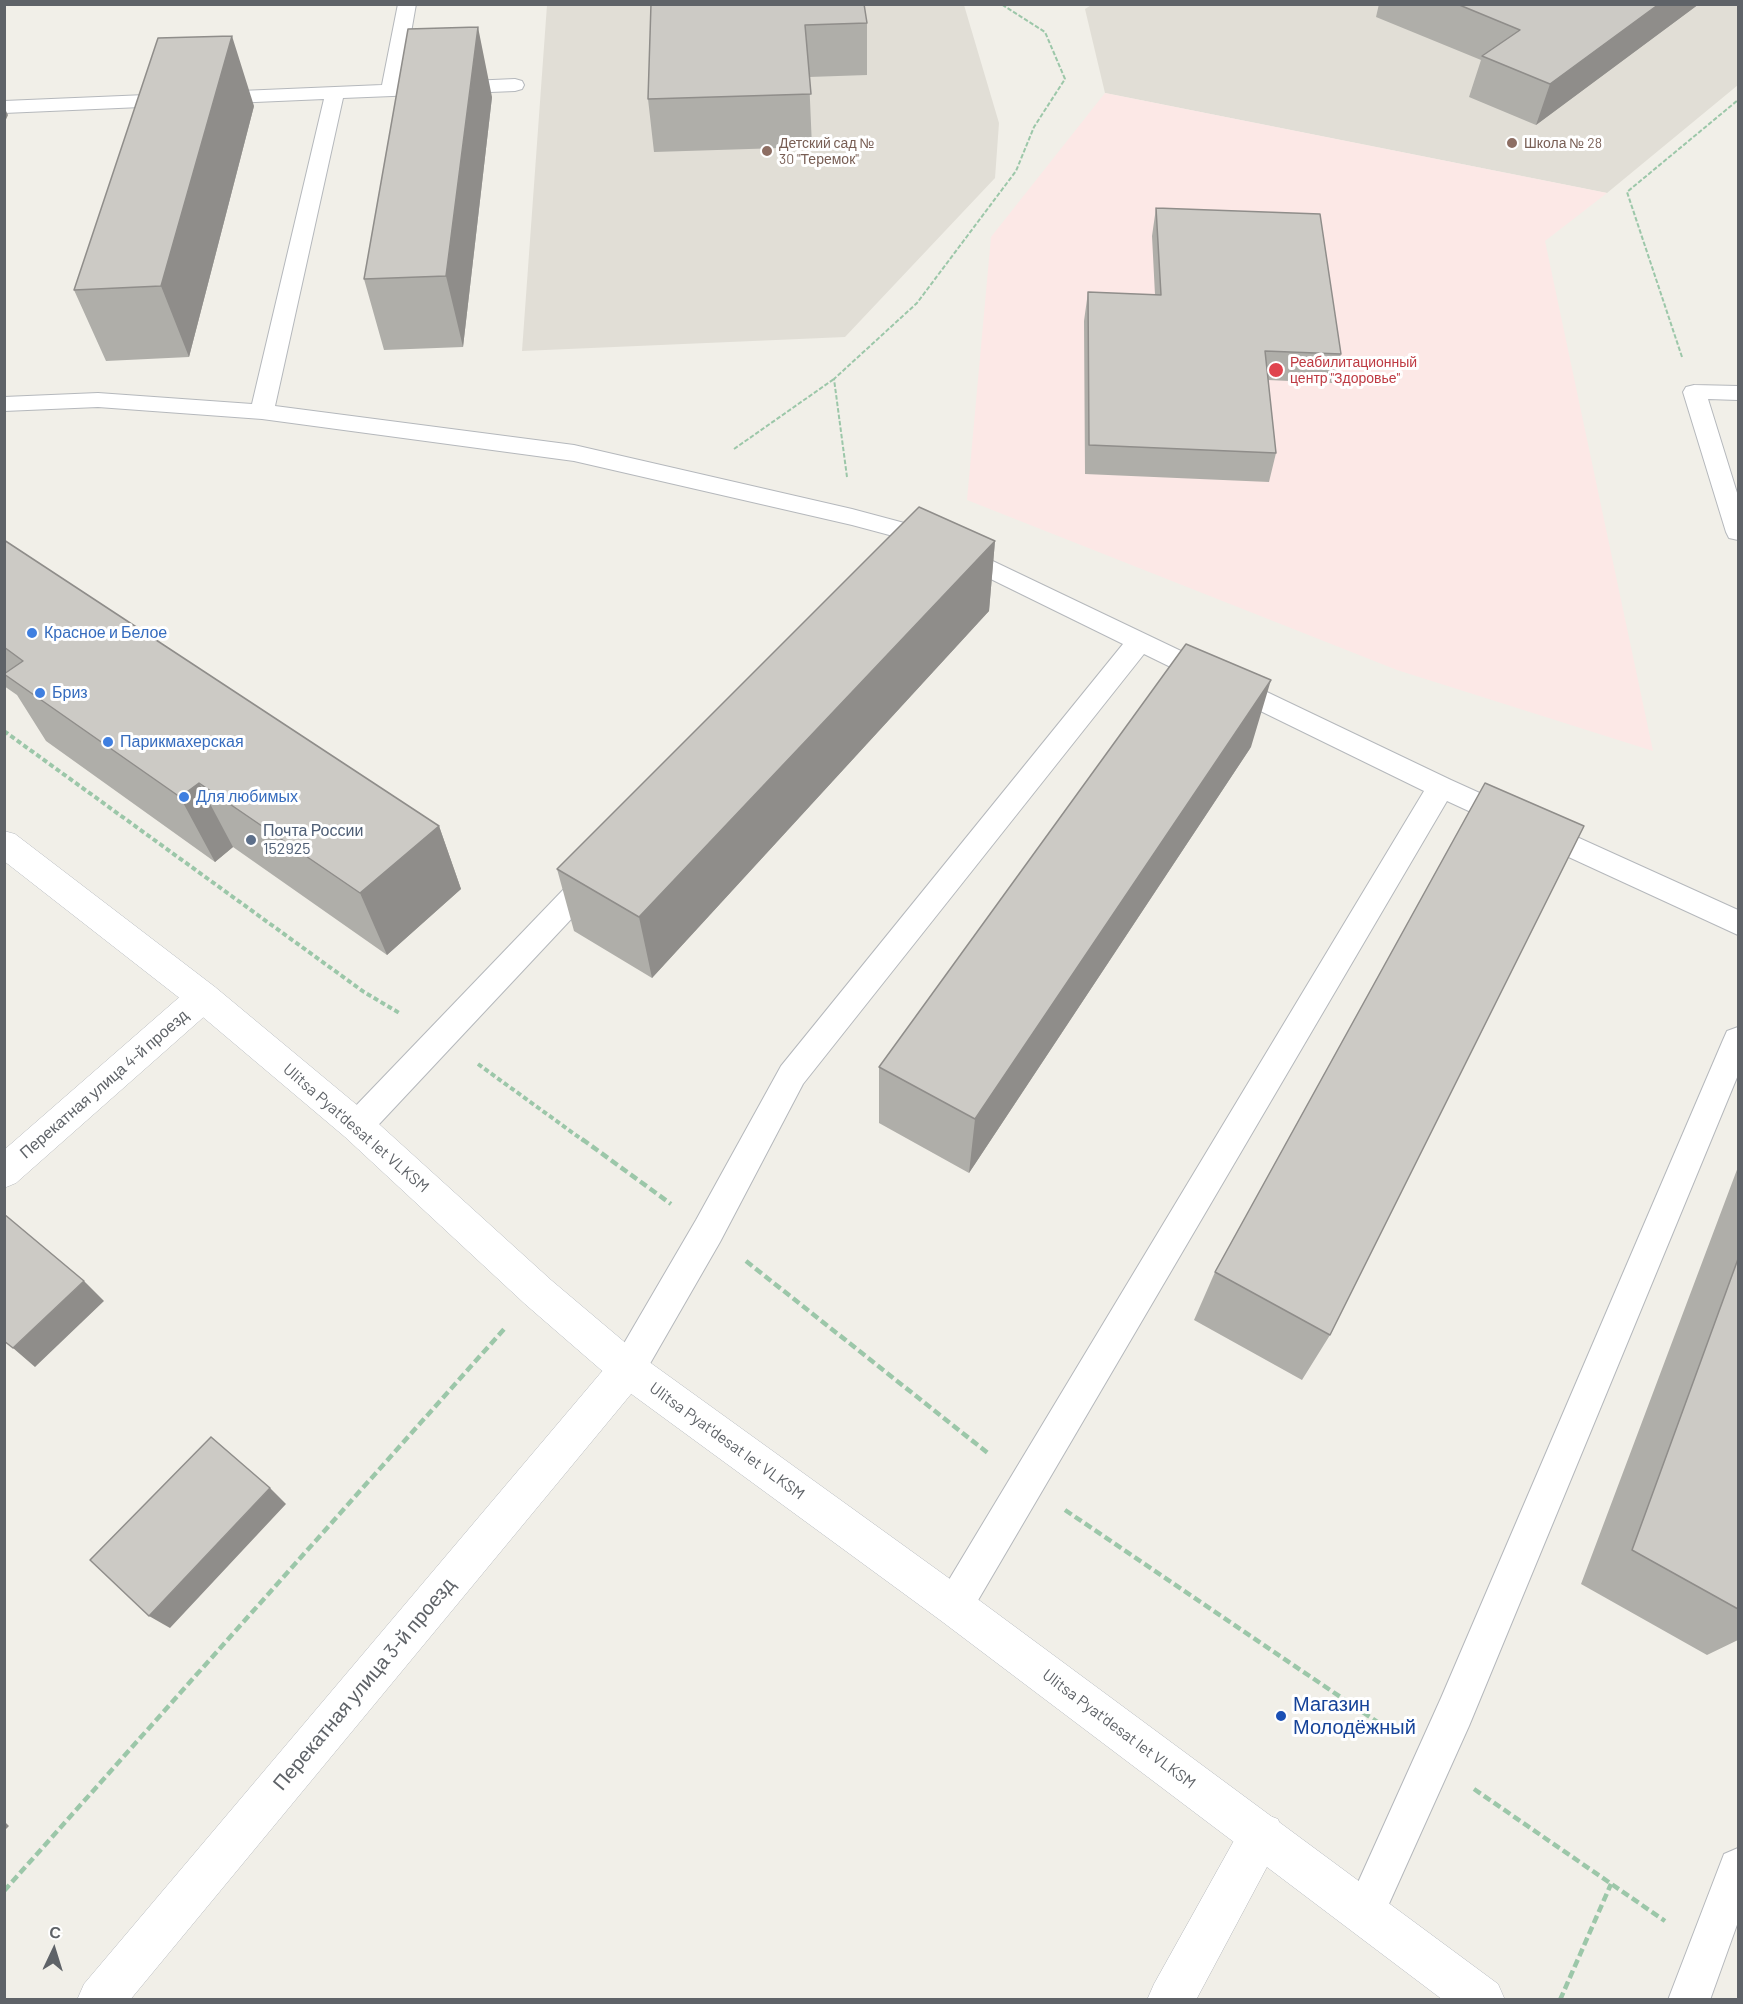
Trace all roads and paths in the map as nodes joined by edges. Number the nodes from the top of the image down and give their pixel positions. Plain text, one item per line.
1 (407, 4) edge
2 (1001, 4) edge
3 (515, 85) dead end
4 (390, 90) junction
5 (335, 93) junction
6 (1738, 100) edge
7 (4, 107) edge
8 (834, 379) junction
9 (1694, 392) junction
10 (1738, 393) edge
11 (4, 404) edge
12 (262, 412) junction
13 (690, 480) junction
14 (852, 517) junction
15 (1738, 532) edge
16 (1140, 641) junction
17 (4, 732) edge
18 (1441, 787) junction
19 (4, 843) edge
20 (612, 857) edge
21 (1738, 923) edge
22 (203, 997) junction
23 (440, 1036) junction
24 (1738, 1040) edge
25 (357, 1126) junction
26 (4, 1172) edge
27 (708, 1231) junction
28 (538, 1292) junction
29 (628, 1369) junction
30 (1027, 1484) junction
31 (954, 1606) junction
32 (1433, 1760) junction
33 (1262, 1835) junction
34 (1738, 1868) edge
35 (1611, 1884) junction
36 (4, 1891) edge
37 (1365, 1911) junction
38 (1708, 1951) junction
39 (100, 2000) edge
40 (1170, 2000) edge
41 (1482, 2000) edge
42 (1560, 2000) edge
43 (1689, 2000) edge

1 - 4 lane
2 - 8 path
3 - 4 lane
4 - 5 lane
5 - 7 lane
5 - 12 lane
6 - 9 path
8 - 13 path
8 - 14 path
9 - 10 lane
9 - 15 lane
11 - 12 lane
12 - 13 lane
13 - 14 lane
14 - 16 lane
16 - 18 lane
16 - 27 lane
17 - 23 path
18 - 21 lane
18 - 30 lane
19 - 22 main road, Ulitsa Pyat'desat let VLKSM
20 - 23 lane
22 - 25 main road, Ulitsa Pyat'desat let VLKSM
22 - 26 main road, Перекатная улица 4-й проезд
23 - 25 lane
23 - 27 path
24 - 32 lane
25 - 28 main road, Ulitsa Pyat'desat let VLKSM
27 - 29 lane
27 - 30 path
28 - 29 main road, Ulitsa Pyat'desat let VLKSM
28 - 36 path
29 - 31 main road, Ulitsa Pyat'desat let VLKSM
29 - 39 main road, Перекатная улица 3-й проезд
30 - 31 lane
30 - 32 path
31 - 33 main road, Ulitsa Pyat'desat let VLKSM
32 - 35 path
32 - 37 lane
33 - 37 main road, Ulitsa Pyat'desat let VLKSM
33 - 40 main road
34 - 38 lane
35 - 38 path
35 - 42 path
37 - 41 main road, Ulitsa Pyat'desat let VLKSM
38 - 43 lane

